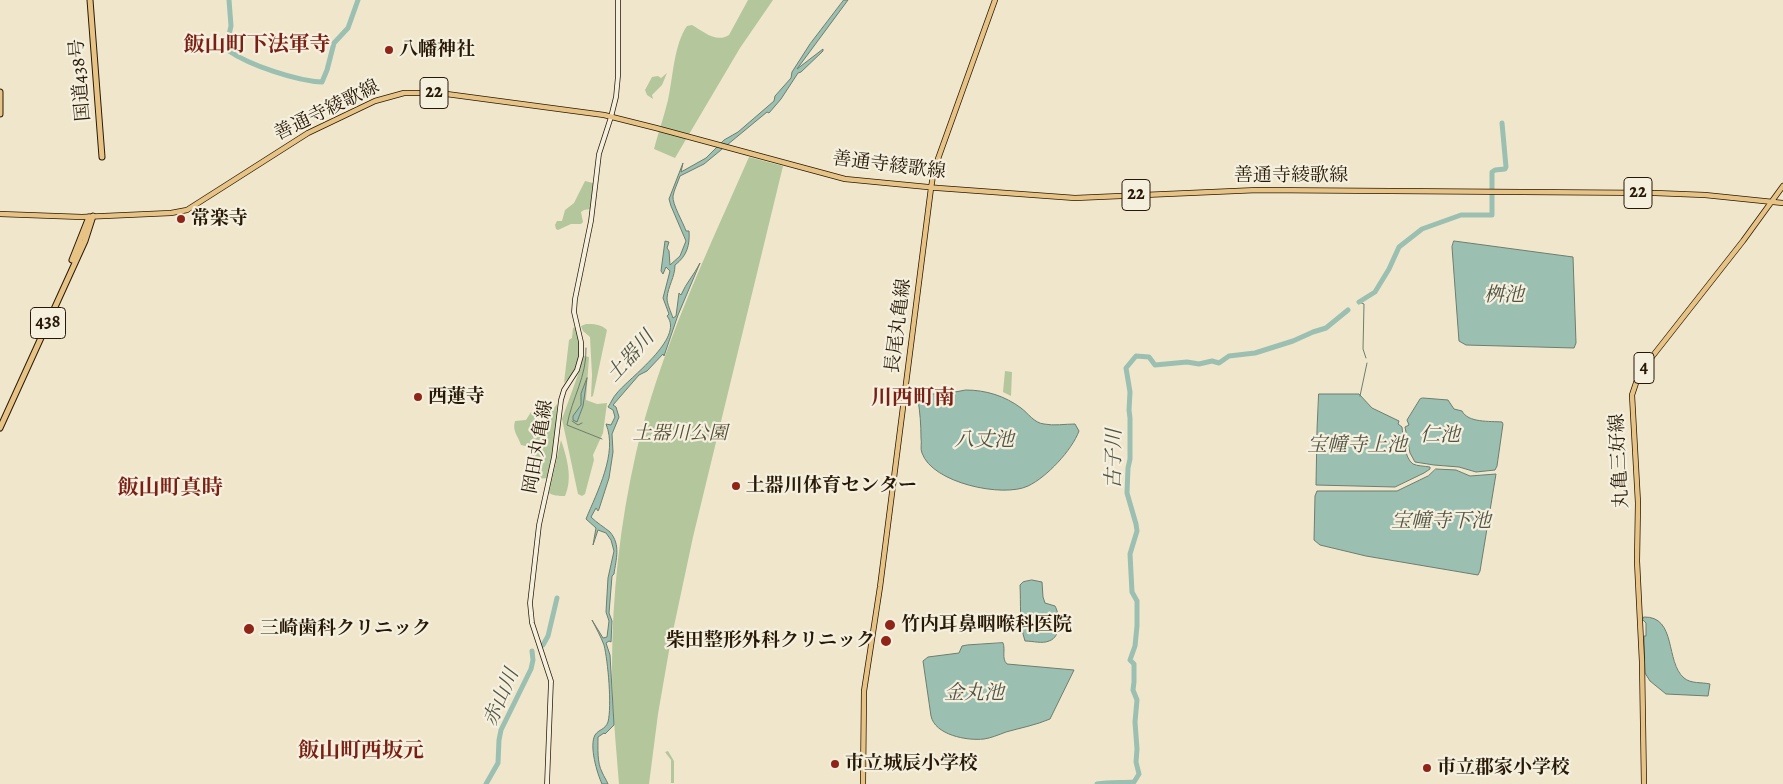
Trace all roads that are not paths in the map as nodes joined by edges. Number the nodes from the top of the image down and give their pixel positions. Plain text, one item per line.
1 (90, 0) edge
2 (618, 0) edge
3 (995, 0) edge
4 (0, 92) edge
5 (0, 114) edge
6 (611, 117) junction
7 (102, 157) dead end
8 (1783, 186) edge
9 (931, 188) junction
10 (1771, 202) junction
11 (1783, 203) edge
12 (0, 214) edge
13 (91, 216) junction
14 (0, 420) edge
15 (0, 428) edge
16 (547, 784) edge
17 (863, 784) edge
18 (1644, 784) edge

1 - 7 highway, 国道438号
2 - 6 main road, 岡田丸亀線
3 - 9 main road, 長尾丸亀線
4 - 5 highway
6 - 9 main road, 善通寺綾歌線 / 22
6 - 13 main road, 善通寺綾歌線 / 22
6 - 16 main road, 岡田丸亀線
8 - 10 main road, 丸亀三好線 / 4
9 - 10 main road, 善通寺綾歌線 / 22
9 - 17 main road, 長尾丸亀線
10 - 11 main road, 善通寺綾歌線 / 22
10 - 18 main road, 丸亀三好線 / 4
12 - 13 main road, 善通寺綾歌線 / 22
13 - 14 highway, 438
13 - 15 highway, 438

